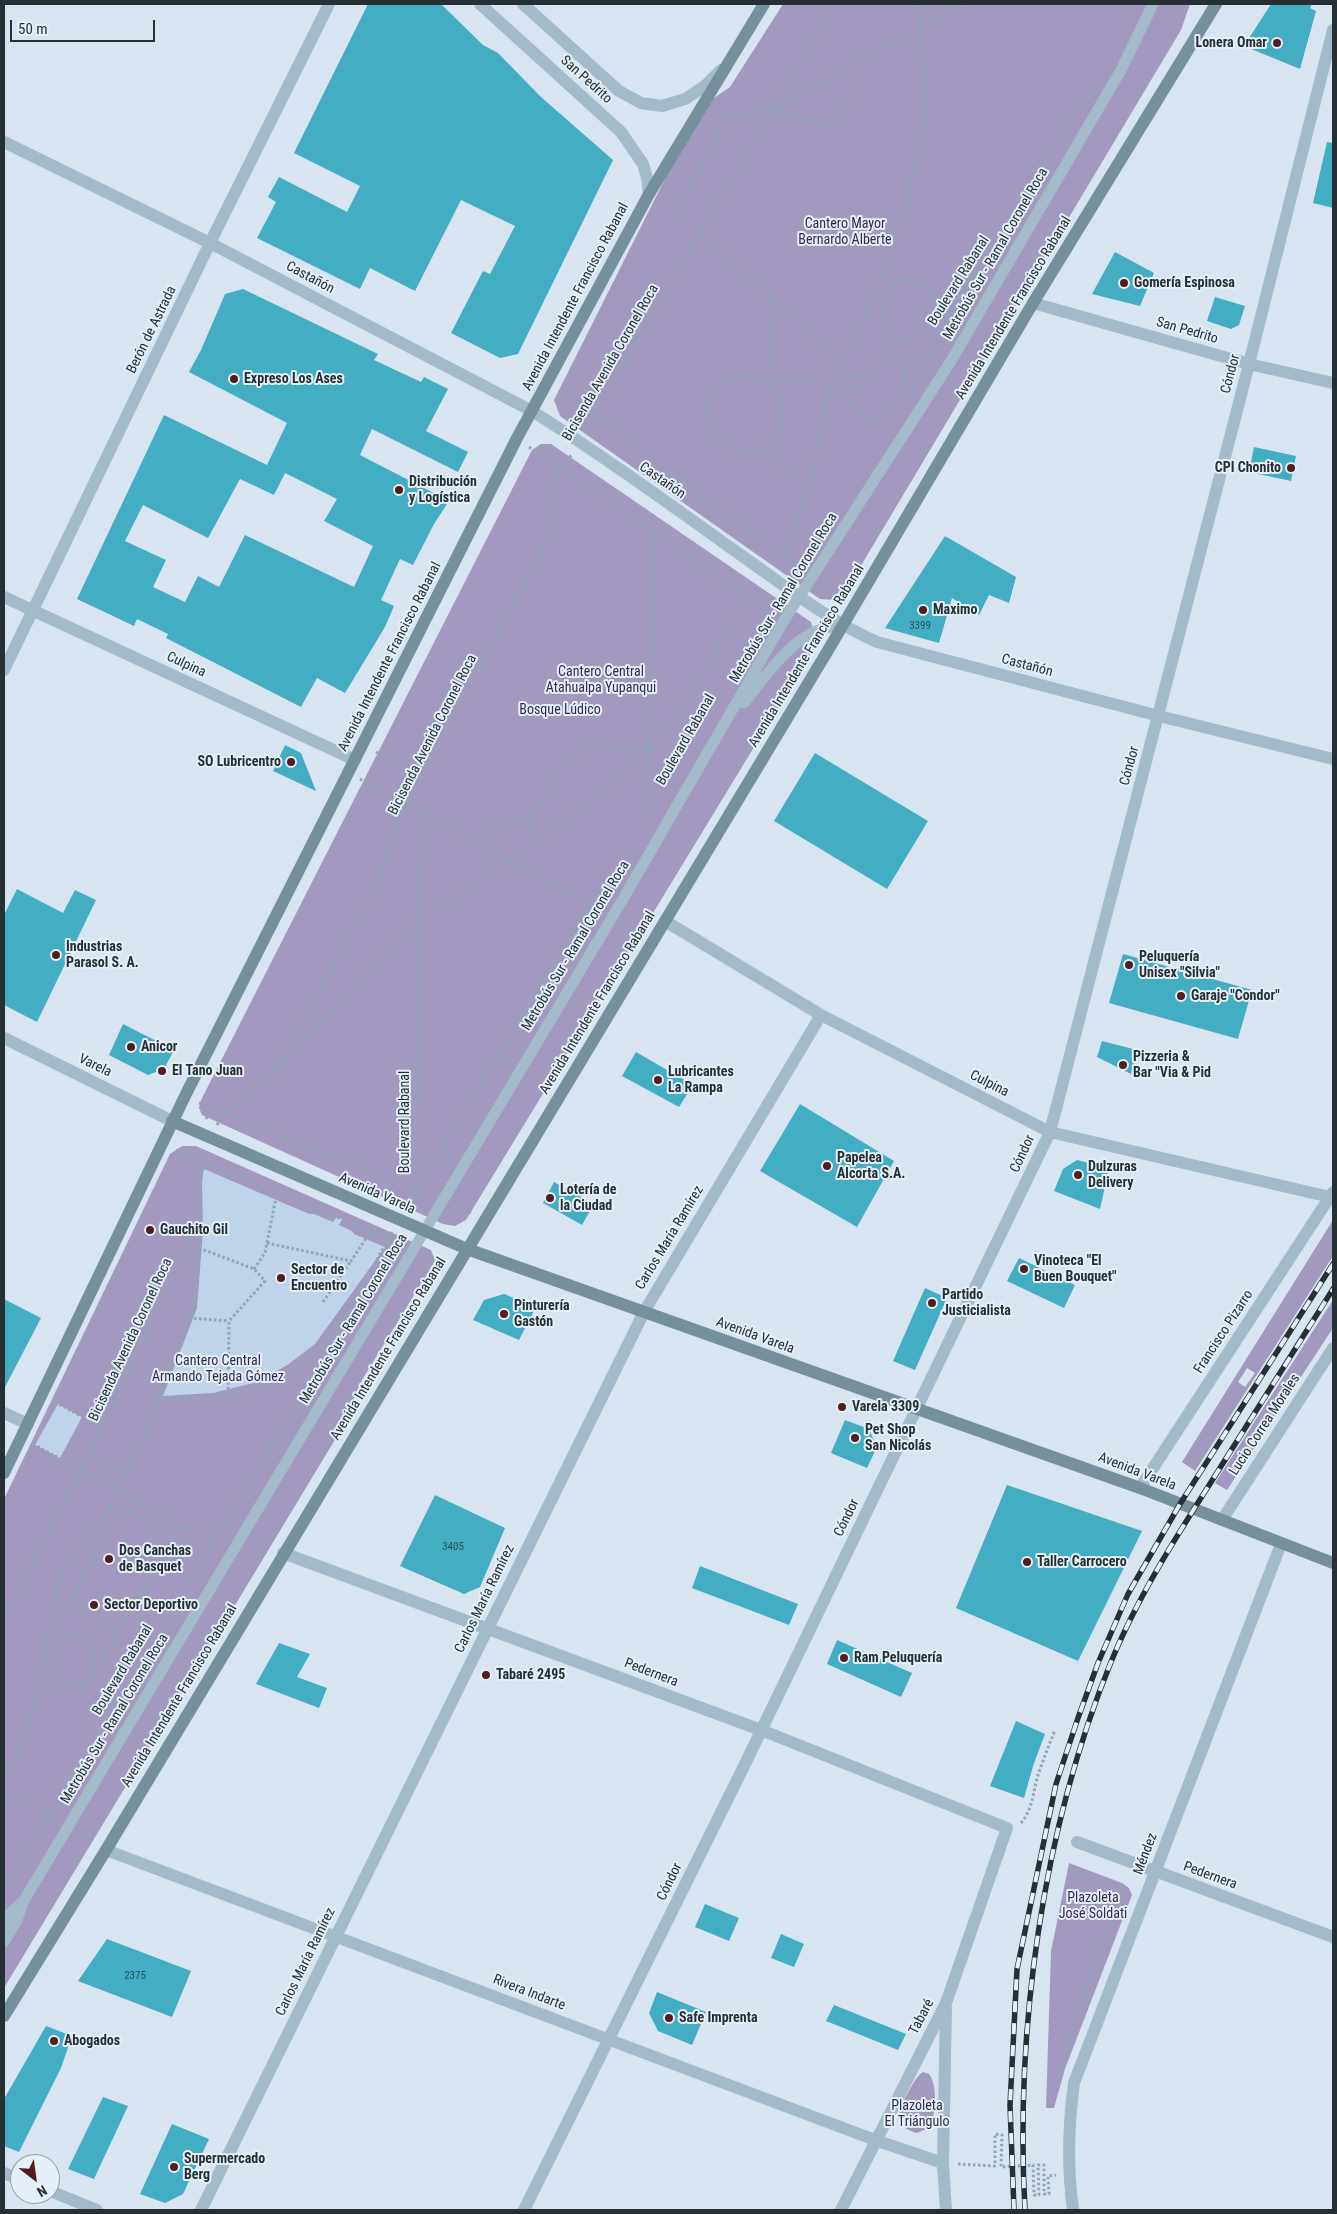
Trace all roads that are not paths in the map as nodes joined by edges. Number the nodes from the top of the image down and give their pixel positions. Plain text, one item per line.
1 (329, 4) edge
2 (480, 4) edge
3 (523, 4) edge
4 (764, 4) edge
5 (1153, 4) edge
6 (1216, 4) edge
7 (1333, 30) edge
8 (724, 66) junction
9 (4, 142) edge
10 (649, 194) junction
11 (210, 243) junction
12 (1033, 303) junction
13 (1250, 364) junction
14 (1333, 383) edge
15 (532, 411) junction
16 (799, 596) junction
17 (4, 597) edge
18 (32, 610) junction
19 (842, 625) junction
20 (4, 670) edge
21 (1158, 716) junction
22 (726, 723) junction
23 (1333, 759) edge
24 (356, 760) junction
25 (665, 921) junction
26 (821, 1014) junction
27 (4, 1038) edge
28 (172, 1122) junction
29 (1050, 1132) junction
30 (1332, 1194) edge
31 (424, 1231) junction
32 (468, 1249) junction
33 (644, 1312) junction
34 (1333, 1348) edge
35 (917, 1410) junction
36 (4, 1412) edge
37 (28, 1424) junction
38 (4, 1473) edge
39 (1140, 1488) junction
40 (1222, 1520) junction
41 (1281, 1544) junction
42 (283, 1553) junction
43 (1333, 1563) edge
44 (488, 1628) junction
45 (761, 1730) junction
46 (1007, 1828) joint
47 (1077, 1842) dead end
48 (106, 1850) junction
49 (1155, 1872) junction
50 (23, 1902) junction
51 (4, 1922) edge
52 (336, 1936) junction
53 (1333, 1937) edge
54 (4, 1942) edge
55 (946, 2003) junction
56 (4, 2016) edge
57 (609, 2039) junction
58 (876, 2140) junction
59 (943, 2163) junction
60 (60, 2196) edge
61 (97, 2210) edge
62 (201, 2210) edge
63 (524, 2210) edge
64 (841, 2210) edge
65 (946, 2210) edge
66 (1073, 2210) edge

1 - 11 street, Berón de Astrada
2 - 10 street, San Pedrito
3 - 8 street, San Pedrito
4 - 8 main road, Avenida Intendente Francisco Rabanal
5 - 16 lane, Metrobús Sur - Ramal Coronel Roca
6 - 12 main road, Avenida Intendente Francisco Rabanal
7 - 13 street, Cóndor
8 - 10 main road, Avenida Intendente Francisco Rabanal
9 - 11 street, Castañón
10 - 15 main road, Avenida Intendente Francisco Rabanal
11 - 15 street, Castañón
11 - 18 street, Berón de Astrada
12 - 13 street, San Pedrito
12 - 19 main road, Avenida Intendente Francisco Rabanal
13 - 14 street, San Pedrito
13 - 21 street, Cóndor
15 - 16 street, Castañón
15 - 24 main road, Avenida Intendente Francisco Rabanal
16 - 19 street, Castañón
16 - 22 lane, Metrobús Sur - Ramal Coronel Roca
17 - 18 street, Culpina
18 - 20 street, Berón de Astrada
18 - 24 street, Culpina
19 - 21 street, Castañón
19 - 22 lane
19 - 25 main road, Avenida Intendente Francisco Rabanal
21 - 23 street, Castañón
21 - 29 street, Cóndor
22 - 31 lane, Metrobús Sur - Ramal Coronel Roca
24 - 28 main road, Avenida Intendente Francisco Rabanal
25 - 26 street, Culpina
25 - 32 main road, Avenida Intendente Francisco Rabanal
26 - 29 street, Culpina
26 - 33 street, Carlos María Ramírez
27 - 28 street, Varela
28 - 31 main road, Avenida Varela
28 - 37 main road, Avenida Intendente Francisco Rabanal
29 - 30 street, Culpina
29 - 35 street, Cóndor
30 - 39 street, Francisco Pizarro
31 - 32 main road, Avenida Varela
31 - 50 lane, Metrobús Sur - Ramal Coronel Roca
32 - 33 main road, Avenida Varela
32 - 42 main road, Avenida Intendente Francisco Rabanal
33 - 35 main road, Avenida Varela
33 - 44 street, Carlos María Ramírez
34 - 40 street, Lucio Correa Morales
35 - 39 main road, Avenida Varela
35 - 45 street, Cóndor
36 - 37 street
37 - 38 main road, Avenida Intendente Francisco Rabanal
39 - 40 main road, Avenida Varela
40 - 41 main road, Avenida Varela
41 - 43 main road, Avenida Varela
41 - 49 street, Méndez
42 - 44 street, Pedernera
42 - 48 main road, Avenida Intendente Francisco Rabanal
44 - 45 street, Pedernera
44 - 52 street, Carlos María Ramírez
45 - 46 street, Pedernera
45 - 57 street, Cóndor
46 - 55 street, Tabaré
47 - 49 street, Pedernera
48 - 52 street, Rivera Indarte
48 - 56 main road, Avenida Intendente Francisco Rabanal
49 - 53 street, Pedernera
49 - 66 street, Méndez
50 - 51 lane, Metrobús Sur - Ramal Coronel Roca
50 - 54 lane, Metrobús Sur - Ramal Coronel Roca
52 - 57 street, Rivera Indarte
52 - 62 street, Carlos María Ramírez
55 - 58 street, Tabaré
55 - 59 street
57 - 58 street, Rivera Indarte
57 - 63 street, Cóndor
58 - 59 street, Rivera Indarte
58 - 64 street, Tabaré
59 - 65 street
60 - 61 street

